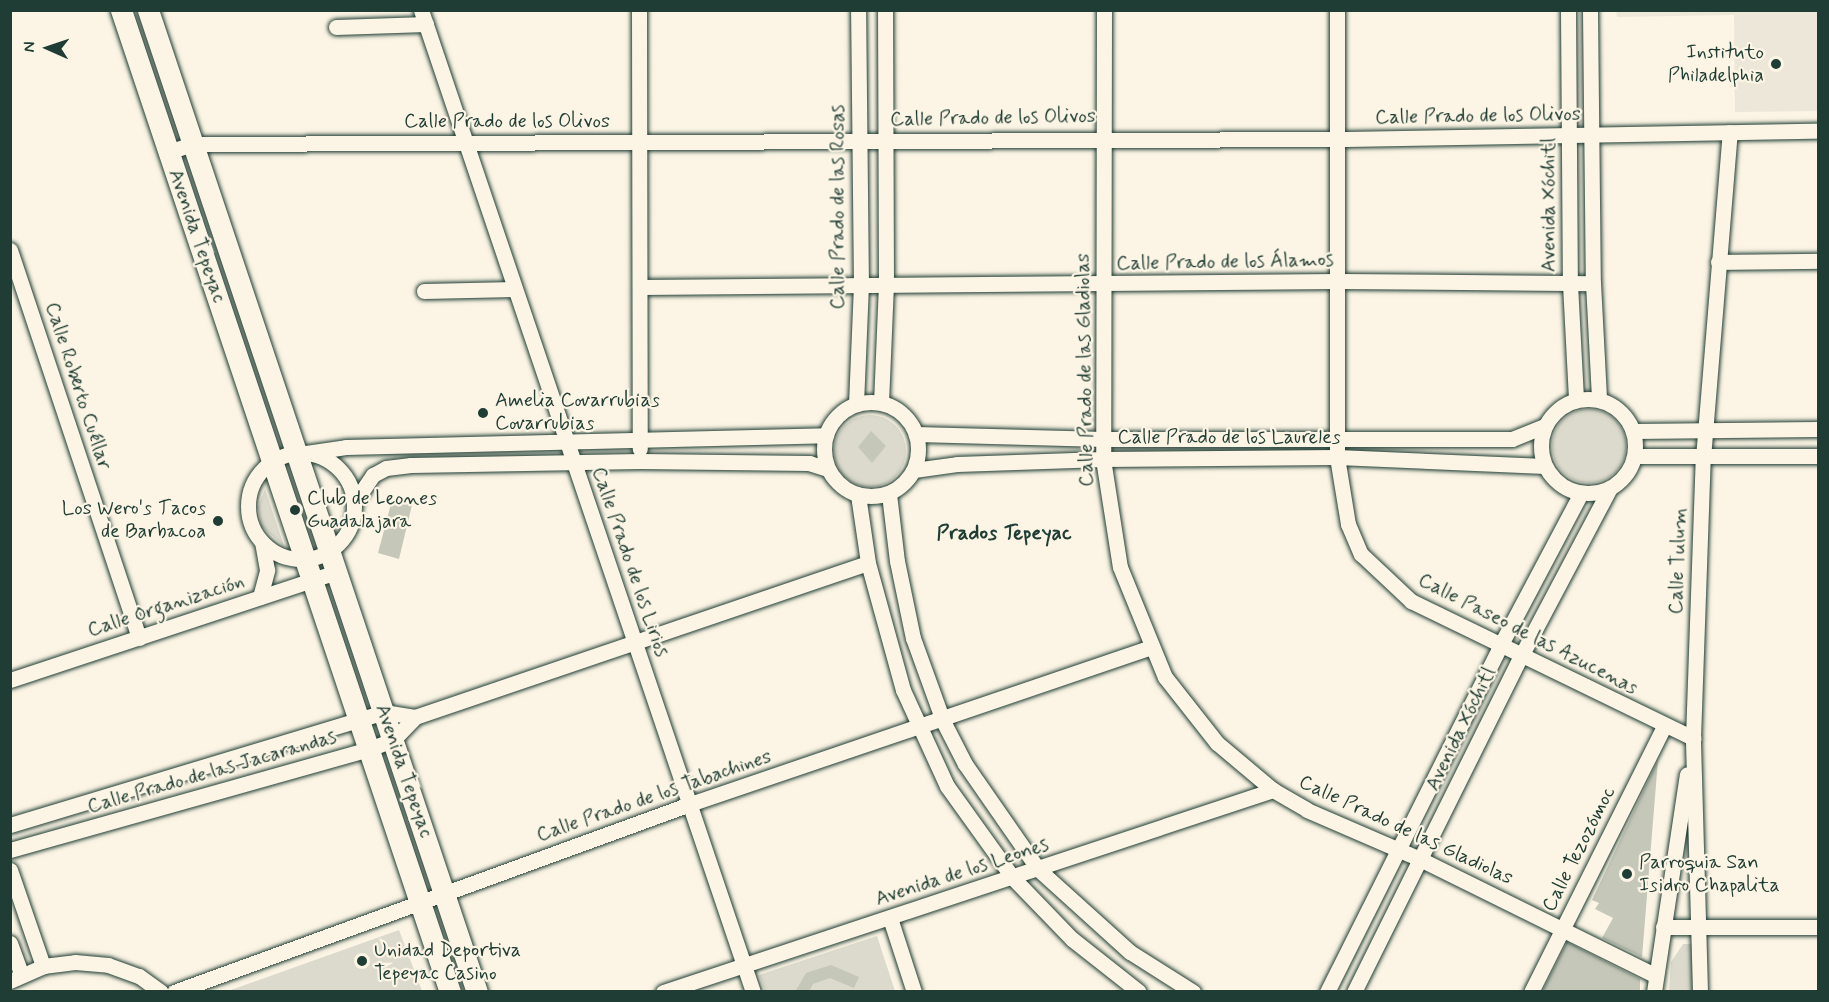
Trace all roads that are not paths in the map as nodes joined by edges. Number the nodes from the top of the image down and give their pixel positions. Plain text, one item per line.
1 (121, 10) edge
2 (148, 10) edge
3 (639, 10) edge
4 (858, 10) edge
5 (885, 10) edge
6 (1104, 10) edge
7 (1337, 10) edge
8 (1568, 10) edge
9 (1590, 10) edge
10 (423, 17) edge
11 (336, 27) dead end
12 (1818, 131) edge
13 (1730, 132) junction
14 (1592, 135) junction
15 (1570, 136) junction
16 (1104, 137) junction
17 (1339, 139) junction
18 (640, 141) junction
19 (859, 141) junction
20 (885, 141) junction
21 (466, 142) junction
22 (192, 144) junction
23 (168, 152) junction
24 (10, 250) edge
25 (1818, 261) edge
26 (1718, 262) junction
27 (1340, 281) junction
28 (1570, 284) junction
29 (1593, 284) junction
30 (886, 286) junction
31 (1104, 286) junction
32 (641, 287) junction
33 (861, 287) junction
34 (515, 289) junction
35 (424, 291) dead end
36 (1599, 399) junction
37 (1576, 400) junction
38 (881, 403) junction
39 (856, 404) junction
40 (1545, 426) junction
41 (1818, 429) edge
42 (1634, 431) junction
43 (1705, 432) junction
44 (916, 434) junction
45 (826, 435) junction
46 (1104, 439) junction
47 (1338, 439) junction
48 (640, 440) junction
49 (567, 441) junction
50 (300, 453) junction
51 (1635, 456) junction
52 (1818, 456) edge
53 (1337, 457) junction
54 (1703, 458) junction
55 (1103, 459) junction
56 (272, 461) junction
57 (640, 461) junction
58 (574, 462) junction
59 (1545, 466) junction
60 (828, 469) junction
61 (914, 470) junction
62 (1610, 488) junction
63 (1581, 493) junction
64 (889, 494) junction
65 (858, 495) junction
66 (354, 503) junction
67 (262, 542) junction
68 (328, 552) junction
69 (305, 559) junction
70 (868, 563) junction
71 (336, 572) junction
72 (312, 580) junction
73 (260, 597) junction
74 (139, 638) junction
75 (635, 641) junction
76 (1500, 646) junction
77 (1151, 647) junction
78 (1521, 656) junction
79 (10, 680) edge
80 (384, 712) junction
81 (416, 717) junction
82 (358, 718) junction
83 (943, 721) junction
84 (1664, 726) junction
85 (918, 729) junction
86 (1693, 738) junction
87 (393, 740) junction
88 (369, 749) junction
89 (1273, 790) junction
90 (690, 804) junction
91 (10, 825) edge
92 (10, 850) edge
93 (1397, 850) junction
94 (1420, 859) junction
95 (1038, 869) junction
96 (10, 870) edge
97 (1013, 878) junction
98 (444, 892) junction
99 (420, 901) junction
100 (890, 918) junction
101 (1663, 927) junction
102 (1700, 927) junction
103 (1818, 927) edge
104 (1563, 928) junction
105 (10, 943) edge
106 (744, 965) junction
107 (43, 966) junction
108 (1655, 975) junction
109 (16, 978) edge
110 (161, 992) edge
111 (174, 992) edge
112 (450, 992) edge
113 (477, 992) edge
114 (663, 992) edge
115 (753, 992) edge
116 (914, 992) edge
117 (1139, 992) edge
118 (1193, 992) edge
119 (1327, 992) edge
120 (1354, 992) edge
121 (1531, 992) edge
122 (1654, 992) edge
123 (1700, 992) edge

1 - 23 street, Avenida Tepeyac
2 - 22 street, Avenida Tepeyac
3 - 18 street
4 - 19 street, Calle Prado de las Rosas
5 - 20 street
6 - 16 street, Calle Prado de las Gladiolas
7 - 17 street, Calle Paseo de las Azucenas
8 - 15 street, Avenida Xóchitl
9 - 14 street
10 - 11 street
10 - 21 street, Calle Prado de los Lirios
12 - 13 street, Calle Prado de los Olivos
13 - 14 street, Calle Prado de los Olivos
13 - 26 street, Calle Tulum
14 - 15 street, Calle Prado de los Olivos
14 - 29 street
15 - 17 street, Calle Prado de los Olivos
15 - 28 street, Avenida Xóchitl
16 - 17 street, Calle Prado de los Olivos
16 - 20 street, Calle Prado de los Olivos
16 - 31 street, Calle Prado de las Gladiolas
17 - 27 street, Calle Paseo de las Azucenas
18 - 19 street, Calle Prado de los Olivos
18 - 21 street, Calle Prado de los Olivos
18 - 32 street
19 - 20 street, Calle Prado de los Olivos
19 - 33 street, Calle Prado de las Rosas
20 - 30 street
21 - 22 street, Calle Prado de los Olivos
21 - 34 street, Calle Prado de los Lirios
22 - 23 street, Calle Prado de los Olivos
22 - 50 street, Avenida Tepeyac
23 - 56 street, Avenida Tepeyac
24 - 74 street, Calle Roberto Cuéllar
25 - 26 street
26 - 43 street, Calle Tulum
27 - 28 street, Calle Prado de los Álamos
27 - 31 street, Calle Prado de los Álamos
27 - 47 street, Calle Paseo de las Azucenas
28 - 29 street, Calle Prado de los Álamos
28 - 37 street, Avenida Xóchitl
29 - 36 street
30 - 31 street, Calle Prado de los Álamos
30 - 33 street, Calle Prado de los Álamos
30 - 38 street
31 - 46 street, Calle Prado de las Gladiolas
32 - 33 street, Calle Prado de los Álamos
32 - 48 street
33 - 39 street, Calle Prado de las Rosas
34 - 35 street
34 - 49 street, Calle Prado de los Lirios
36 - 37 street
36 - 42 street
37 - 40 street
38 - 39 street
38 - 44 street
39 - 45 street
40 - 47 street, Calle Prado de los Laureles
40 - 59 street
41 - 43 street
42 - 43 street
42 - 51 street
43 - 54 street, Calle Tulum
44 - 46 street, Calle Prado de los Laureles
44 - 61 street
45 - 48 street
45 - 60 street
46 - 47 street, Calle Prado de los Laureles
46 - 55 street, Calle Prado de las Gladiolas
47 - 53 street, Calle Paseo de las Azucenas
48 - 49 street
48 - 57 street
49 - 50 street
49 - 58 street, Calle Prado de los Lirios
50 - 56 street
50 - 66 street
50 - 68 street, Avenida Tepeyac
51 - 54 street
51 - 62 street
52 - 54 street
53 - 55 street, Calle Prado de los Laureles
53 - 59 street, Calle Prado de los Laureles
53 - 76 street, Calle Paseo de las Azucenas
54 - 86 street, Calle Tulum
55 - 61 street, Calle Prado de los Laureles
55 - 77 street, Calle Prado de las Gladiolas
56 - 67 street
56 - 69 street, Avenida Tepeyac
57 - 58 street
57 - 60 street
58 - 66 street
58 - 75 street, Calle Prado de los Lirios
59 - 63 street
60 - 65 street
61 - 64 street
62 - 63 street
62 - 78 street, Avenida Xóchitl
63 - 76 street, Avenida Xóchitl
64 - 65 street
64 - 83 street
65 - 70 street
66 - 68 street
67 - 69 street
67 - 73 street
68 - 69 street
68 - 71 street, Avenida Tepeyac
69 - 72 street, Avenida Tepeyac
70 - 75 street, Calle Prado de las Jacarandas
70 - 85 street
71 - 72 street, Calle Organización
71 - 80 street, Avenida Tepeyac
72 - 73 street, Calle Organización
72 - 82 street, Avenida Tepeyac
73 - 74 street, Calle Organización
74 - 79 street, Calle Organización
75 - 81 street, Calle Prado de las Jacarandas
75 - 90 street, Calle Prado de los Lirios
76 - 78 street, Calle Paseo de las Azucenas
76 - 93 street, Avenida Xóchitl
77 - 83 street, Calle Prado de los Tabachines
77 - 89 street, Calle Prado de las Gladiolas
78 - 84 street, Calle Paseo de las Azucenas
78 - 94 street, Avenida Xóchitl
80 - 81 street, Calle Prado de las Jacarandas
80 - 82 street, Calle Prado de las Jacarandas
80 - 87 street, Avenida Tepeyac
81 - 87 street, Calle Prado de las Jacarandas
82 - 88 street, Avenida Tepeyac
82 - 91 street, Calle Prado de las Jacarandas
83 - 85 street, Calle Prado de los Tabachines
83 - 95 street
84 - 86 street, Calle Paseo de las Azucenas
84 - 104 street, Calle Tezozómoc
85 - 90 street, Calle Prado de los Tabachines
85 - 97 street
86 - 101 street
86 - 102 street, Calle Tulum
87 - 88 street, Calle Prado de las Jacarandas
87 - 98 street, Avenida Tepeyac
88 - 92 street, Calle Prado de las Jacarandas
88 - 99 street, Avenida Tepeyac
89 - 93 street, Calle Prado de las Gladiolas
89 - 95 street, Avenida de los Leones
90 - 98 street, Calle Prado de los Tabachines
90 - 106 street, Calle Prado de los Lirios
93 - 94 street, Calle Prado de las Gladiolas
93 - 119 street, Avenida Xóchitl
94 - 104 street, Calle Prado de las Gladiolas
94 - 120 street, Avenida Xóchitl
95 - 97 street, Avenida de los Leones
95 - 118 street
96 - 107 street
97 - 100 street, Avenida de los Leones
97 - 117 street
98 - 99 street, Calle Prado de los Tabachines
98 - 113 street, Avenida Tepeyac
99 - 111 street, Calle Prado de los Tabachines
99 - 112 street, Avenida Tepeyac
100 - 106 street, Avenida de los Leones
100 - 116 street
101 - 102 street
101 - 108 street
102 - 103 street
102 - 123 street, Calle Tulum
104 - 108 street, Calle Prado de las Gladiolas
104 - 121 street, Calle Tezozómoc
105 - 109 street
106 - 114 street, Avenida de los Leones
106 - 115 street, Calle Prado de los Lirios
107 - 109 street
107 - 110 street
108 - 122 street

